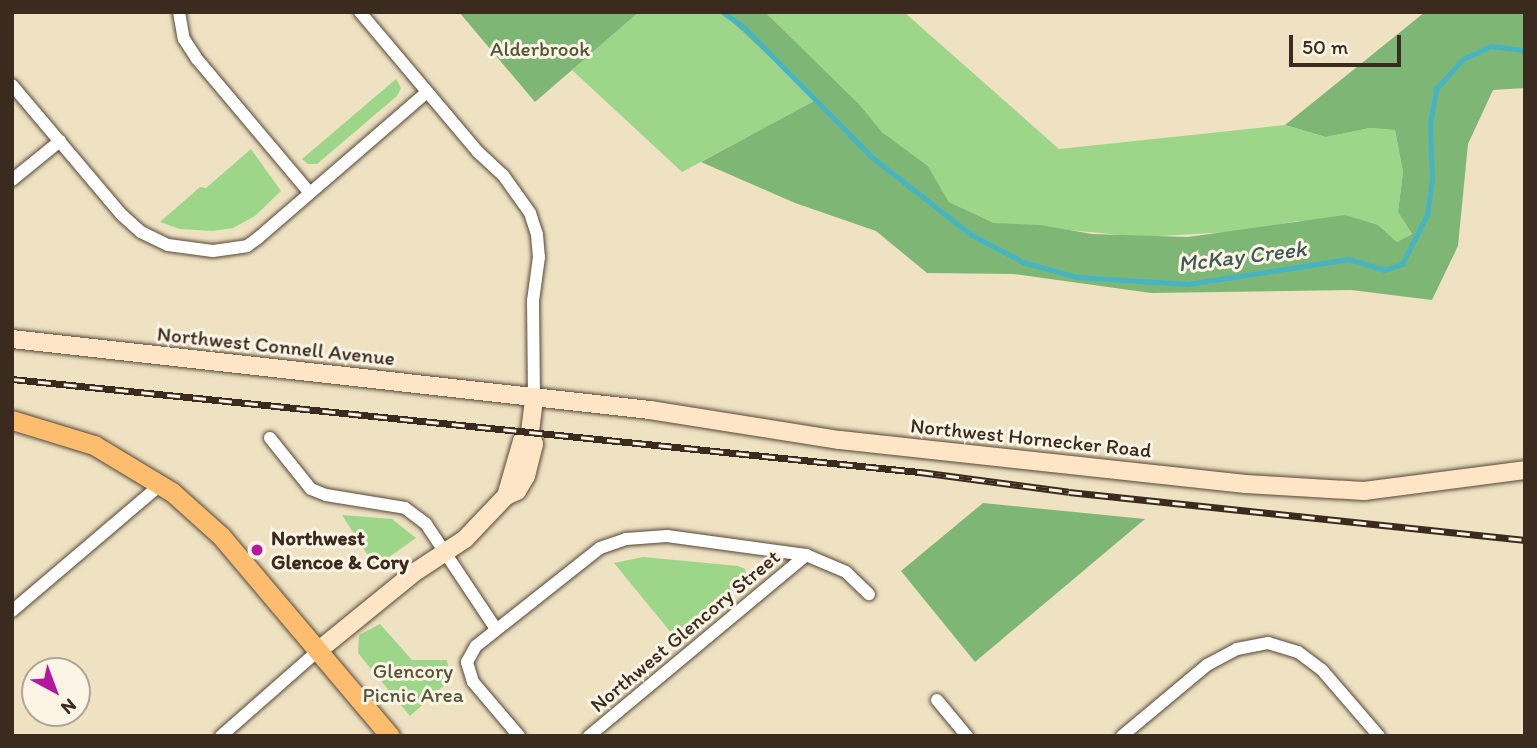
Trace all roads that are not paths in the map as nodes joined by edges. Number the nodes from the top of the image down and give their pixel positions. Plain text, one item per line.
1 (179, 12) edge
2 (360, 12) edge
3 (12, 85) edge
4 (426, 92) junction
5 (60, 141) junction
6 (12, 180) edge
7 (310, 194) junction
8 (12, 339) edge
9 (534, 397) junction
10 (12, 419) edge
11 (270, 438) dead end
12 (1525, 470) edge
13 (161, 484) junction
14 (447, 552) junction
15 (806, 555) junction
16 (869, 594) dead end
17 (14, 607) edge
18 (496, 629) junction
19 (318, 650) junction
20 (937, 700) dead end
21 (221, 736) edge
22 (390, 736) edge
23 (519, 736) edge
24 (589, 736) edge
25 (967, 736) edge
26 (1122, 736) edge
27 (1379, 736) edge

1 - 7 street
2 - 4 street
3 - 5 street
4 - 7 street
4 - 9 street
5 - 6 street
5 - 7 street
8 - 9 street, Northwest Connell Avenue
9 - 12 street, Northwest Hornecker Road
9 - 14 street
10 - 13 main road
11 - 14 street
13 - 17 street
13 - 19 main road
14 - 18 street
14 - 19 street
15 - 16 street
15 - 18 street
15 - 24 street, Northwest Glencory Street
18 - 23 street
19 - 21 street
19 - 22 main road
20 - 25 street
26 - 27 street

